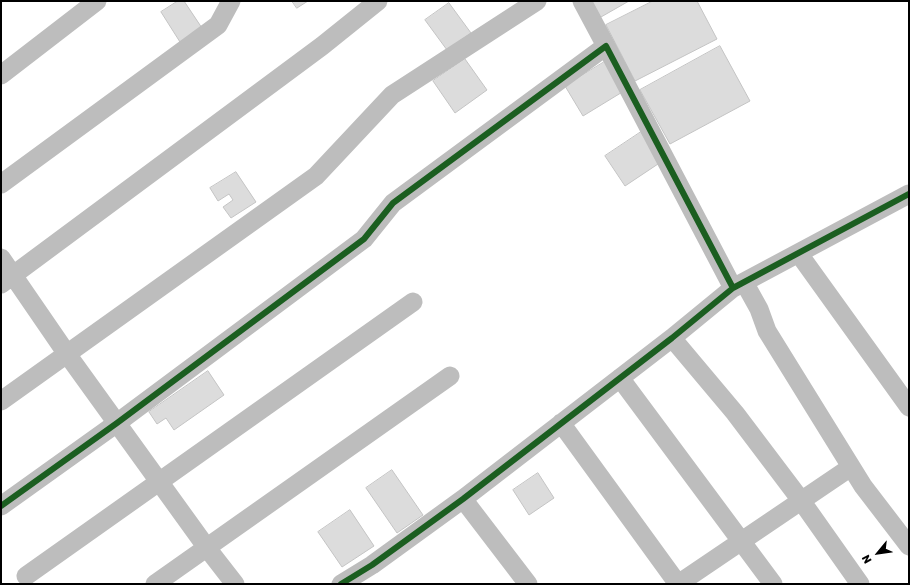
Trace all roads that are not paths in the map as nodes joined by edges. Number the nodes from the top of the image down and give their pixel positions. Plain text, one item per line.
1 (97, 1) edge
2 (231, 1) edge
3 (378, 1) edge
4 (537, 1) edge
5 (582, 1) edge
6 (606, 46) junction
7 (1, 74) edge
8 (1, 184) edge
9 (909, 194) edge
10 (799, 254) junction
11 (1, 258) edge
12 (8, 279) edge
13 (739, 285) junction
14 (413, 302) dead end
15 (672, 338) junction
16 (67, 354) junction
17 (450, 376) dead end
18 (620, 378) junction
19 (1, 401) edge
20 (909, 407) edge
21 (117, 423) junction
22 (561, 423) junction
23 (851, 467) junction
24 (159, 482) junction
25 (463, 499) junction
26 (800, 500) junction
27 (1, 506) edge
28 (741, 541) junction
29 (909, 546) edge
30 (207, 548) junction
31 (26, 576) dead end
32 (155, 584) edge
33 (235, 584) edge
34 (341, 584) edge
35 (528, 584) edge
36 (678, 584) edge
37 (773, 584) edge
38 (860, 584) edge

1 - 7 street
2 - 8 street
3 - 12 street
4 - 16 street
5 - 6 street
6 - 13 street
6 - 21 street
9 - 10 street
10 - 13 street
10 - 20 street
11 - 12 street
12 - 16 street
13 - 15 street
13 - 23 street
14 - 24 street
15 - 18 street
15 - 26 street
16 - 19 street
16 - 21 street
17 - 30 street
18 - 22 street
18 - 28 street
21 - 24 street
21 - 27 street
22 - 25 street
22 - 36 street
23 - 26 street
23 - 29 street
24 - 30 street
24 - 31 street
25 - 34 street
25 - 35 street
26 - 28 street
26 - 38 street
28 - 36 street
28 - 37 street
30 - 32 street
30 - 33 street

